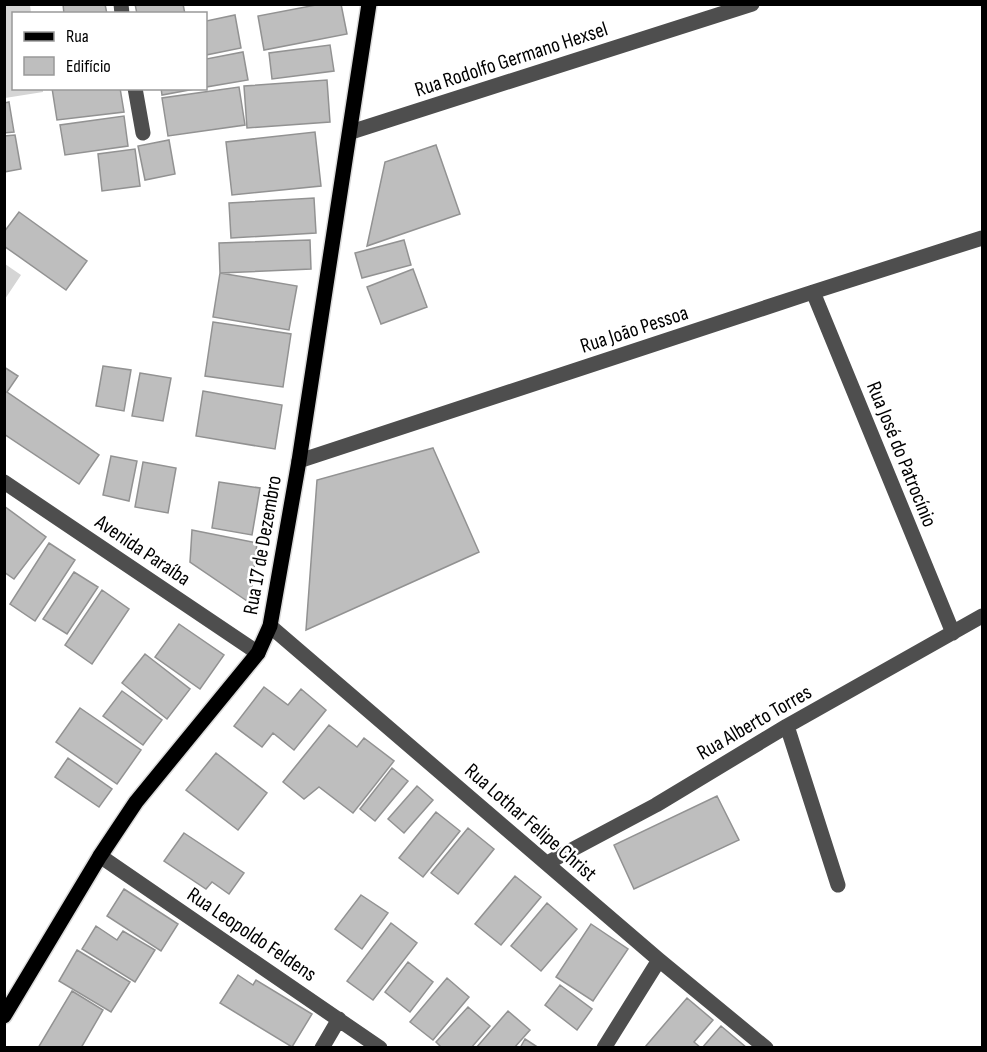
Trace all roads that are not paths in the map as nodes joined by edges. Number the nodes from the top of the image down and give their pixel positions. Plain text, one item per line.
1 (369, 4) edge
2 (748, 5) edge
3 (135, 90) edge
4 (351, 132) junction
5 (143, 133) dead end
6 (982, 238) edge
7 (813, 292) junction
8 (298, 461) junction
9 (4, 482) edge
10 (982, 616) edge
11 (270, 626) junction
12 (953, 633) junction
13 (258, 653) junction
14 (787, 726) junction
15 (100, 856) junction
16 (547, 863) junction
17 (838, 885) dead end
18 (659, 960) junction
19 (4, 1016) edge
20 (339, 1019) junction
21 (322, 1047) edge
22 (380, 1047) edge
23 (604, 1047) edge
24 (766, 1047) edge

1 - 4 main road, Rua 17 de Dezembro
2 - 4 street, Rua Rodolfo Germano Hexsel
3 - 5 street
4 - 8 main road, Rua 17 de Dezembro
6 - 7 street, Rua João Pessoa
7 - 8 street, Rua João Pessoa
7 - 12 street, Rua José do Patrocínio
8 - 11 main road, Rua 17 de Dezembro
9 - 13 street, Avenida Paraíba
10 - 12 street, Rua Alberto Torres
11 - 13 main road, Rua 17 de Dezembro
11 - 16 street, Rua Lothar Felipe Christ
12 - 14 street, Rua Alberto Torres
13 - 15 main road, Rua 17 de Dezembro
14 - 16 street, Rua Alberto Torres
14 - 17 street
15 - 19 main road, Rua 17 de Dezembro
15 - 20 street, Rua Leopoldo Feldens
16 - 18 street, Rua Lothar Felipe Christ
18 - 23 street
18 - 24 street, Rua Lothar Felipe Christ
20 - 21 street
20 - 22 street, Rua Leopoldo Feldens

